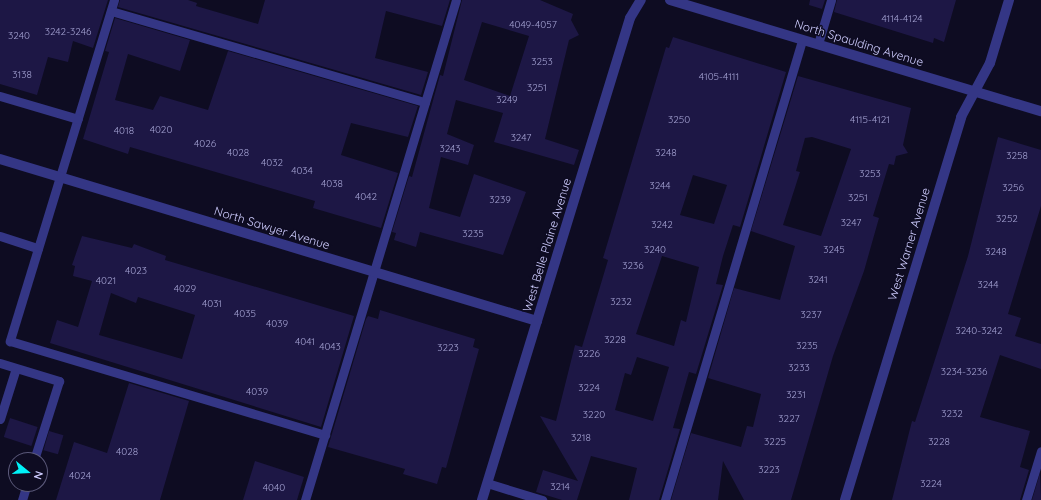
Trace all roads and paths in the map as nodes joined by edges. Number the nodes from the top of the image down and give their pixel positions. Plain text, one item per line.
1 (114, 0) edge
2 (456, 0) edge
3 (641, 0) edge
4 (670, 0) edge
5 (831, 0) edge
6 (1009, 0) edge
7 (111, 11) junction
8 (802, 40) junction
9 (818, 44) junction
10 (974, 91) junction
11 (0, 96) edge
12 (425, 102) junction
13 (1041, 111) edge
14 (78, 118) junction
15 (0, 159) edge
16 (60, 177) junction
17 (0, 236) edge
18 (38, 248) junction
19 (373, 272) junction
20 (537, 321) junction
21 (0, 363) edge
22 (16, 368) junction
23 (0, 419) edge
24 (325, 435) junction
25 (1041, 451) edge
26 (36, 452) edge
27 (487, 484) junction
28 (305, 500) edge
29 (482, 500) edge
30 (542, 500) edge
31 (665, 500) edge
32 (844, 500) edge
33 (1026, 500) edge

1 - 7 lane
2 - 12 lane
3 - 20 street, West Belle Plaine Avenue
4 - 8 street, North Spaulding Avenue
5 - 9 lane
6 - 10 street, West Warner Avenue
7 - 12 lane
7 - 14 lane
8 - 9 street, North Spaulding Avenue
8 - 31 lane
9 - 10 street, North Spaulding Avenue
10 - 13 street, North Spaulding Avenue
10 - 32 street, West Warner Avenue
11 - 14 lane
12 - 19 lane
14 - 16 lane
15 - 16 street, North Sawyer Avenue
16 - 18 lane
16 - 19 street, North Sawyer Avenue
17 - 18 lane
18 - 24 lane
19 - 20 street, North Sawyer Avenue
19 - 24 lane
20 - 27 street, West Belle Plaine Avenue
21 - 22 lane
22 - 23 lane
22 - 26 lane
24 - 28 lane
25 - 33 lane
27 - 29 street, West Belle Plaine Avenue
27 - 30 lane

